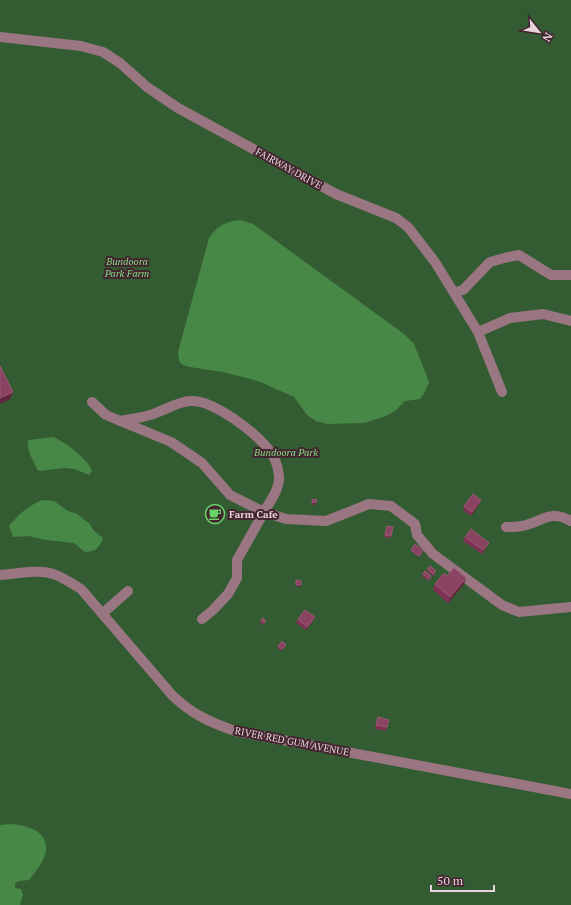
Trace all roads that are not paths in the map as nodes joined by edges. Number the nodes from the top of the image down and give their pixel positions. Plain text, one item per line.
1 (0, 37) edge
2 (571, 274) edge
3 (455, 292) junction
4 (571, 322) edge
5 (478, 332) junction
6 (502, 392) dead end
7 (92, 402) dead end
8 (120, 421) junction
9 (264, 512) junction
10 (571, 521) edge
11 (506, 528) dead end
12 (0, 575) edge
13 (128, 591) dead end
14 (571, 607) edge
15 (102, 613) junction
16 (202, 619) dead end
17 (571, 794) edge

1 - 3 street, FAIRWAY DRIVE
2 - 3 street
3 - 5 street, FAIRWAY DRIVE
4 - 5 street
5 - 6 street, FAIRWAY DRIVE
7 - 8 street
8 - 9 street
8 - 9 street
9 - 14 street
9 - 16 street
10 - 11 street
12 - 15 street, RIVER RED GUM AVENUE
13 - 15 street
15 - 17 street, RIVER RED GUM AVENUE

